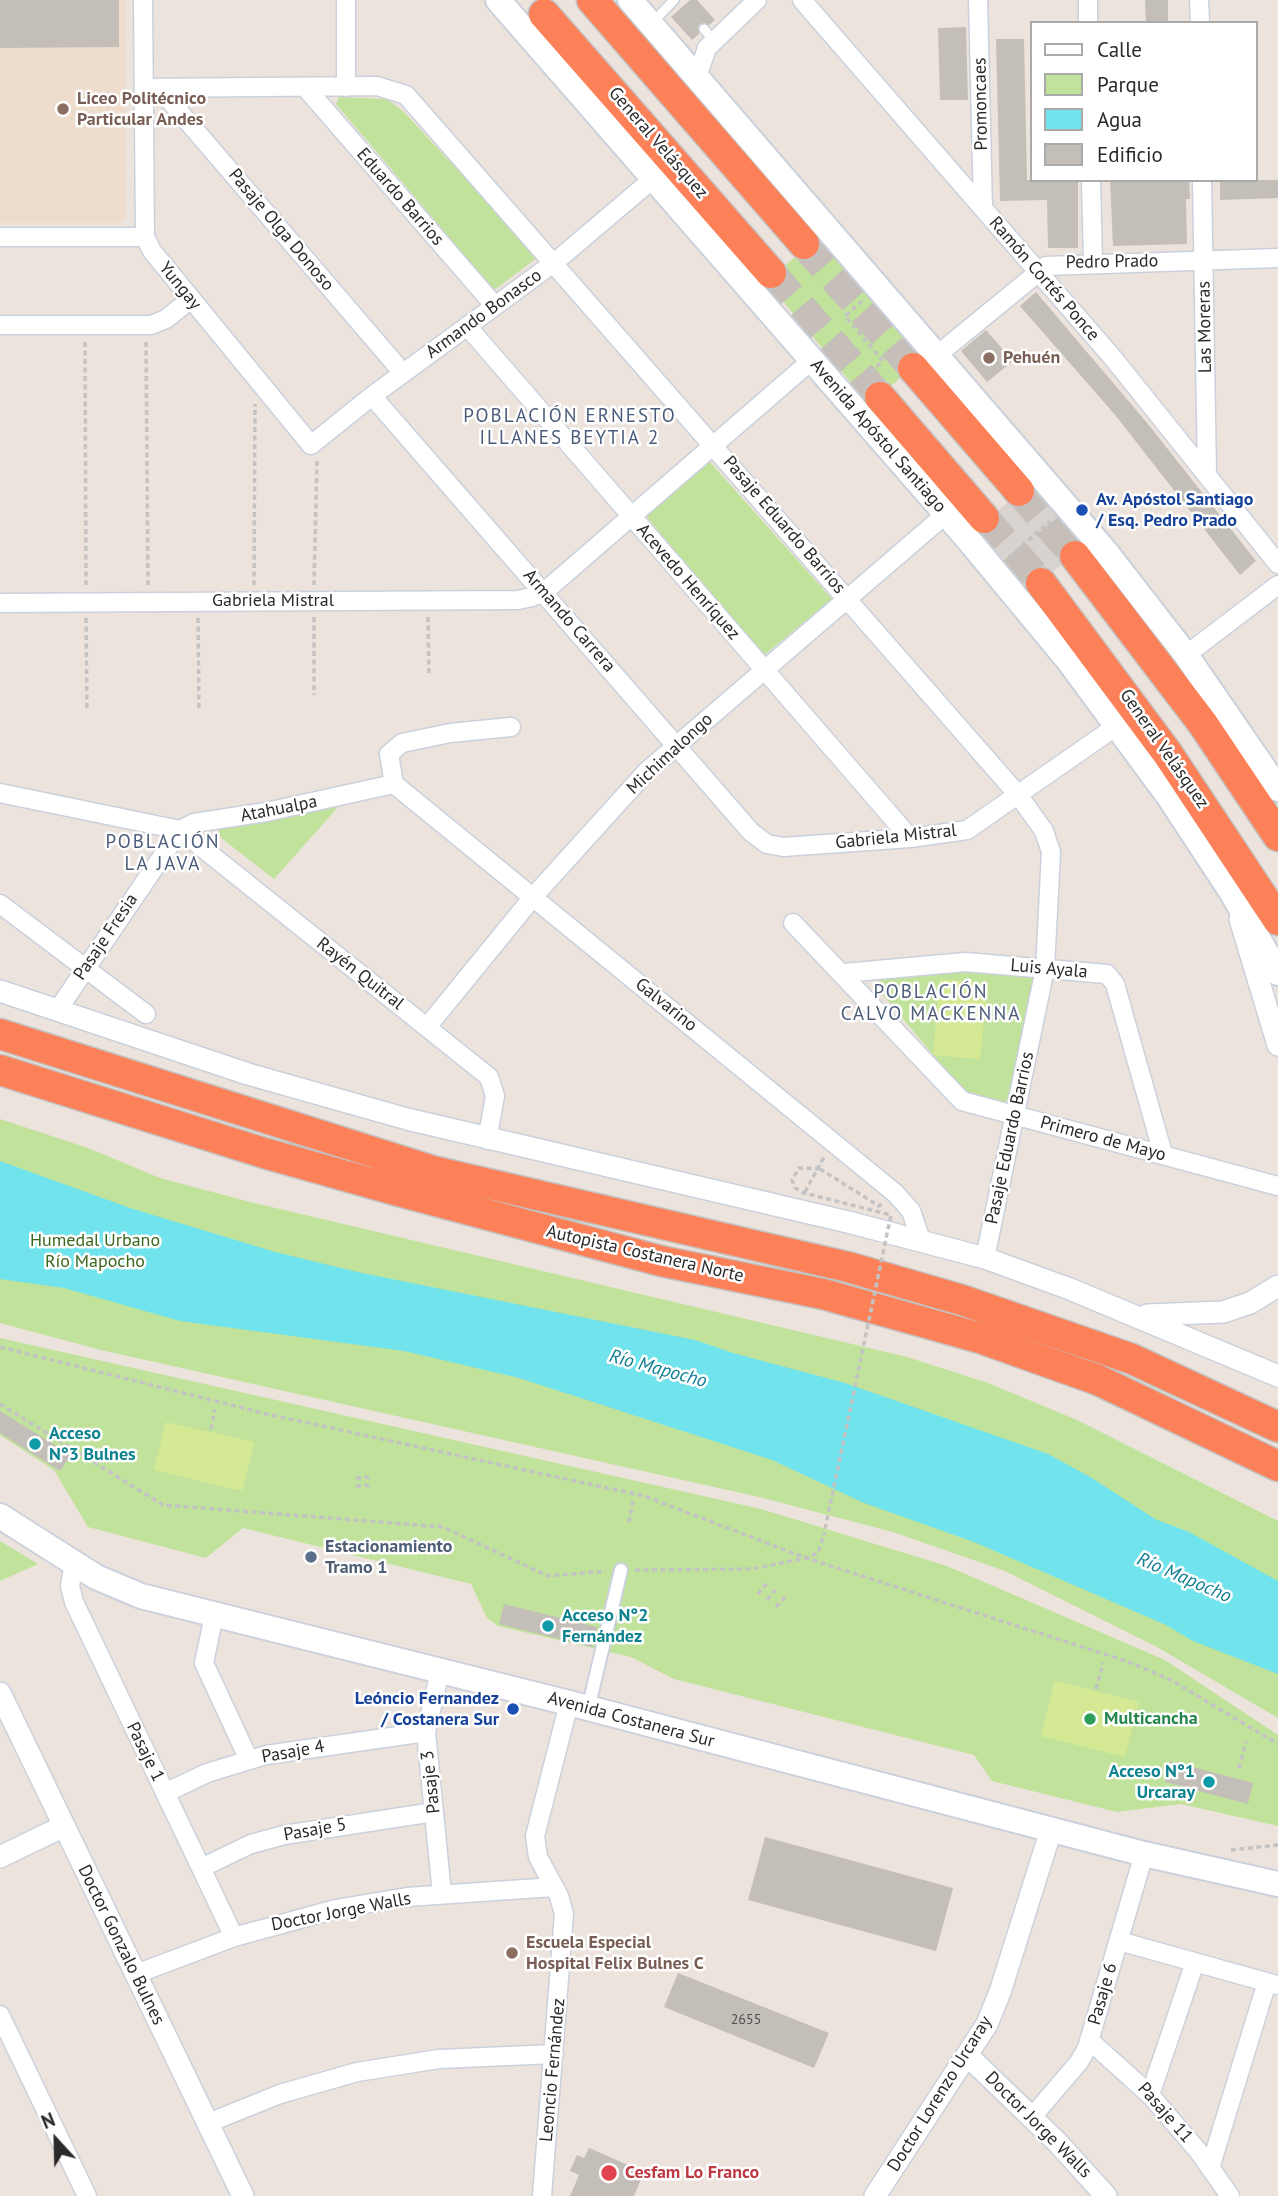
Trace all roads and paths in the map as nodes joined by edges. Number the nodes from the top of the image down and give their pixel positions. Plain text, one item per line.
1 (143, 0) edge
2 (346, 0) edge
3 (498, 0) edge
4 (592, 0) edge
5 (757, 0) edge
6 (802, 0) edge
7 (978, 0) edge
8 (1088, 0) edge
9 (1199, 0) edge
10 (677, 2) edge
11 (638, 8) edge
12 (544, 13) dead end
13 (1088, 21) edge
14 (1200, 21) edge
15 (696, 78) junction
16 (305, 87) junction
17 (346, 87) junction
18 (152, 88) junction
19 (654, 178) junction
20 (1091, 182) edge
21 (1202, 182) edge
22 (983, 208) junction
23 (0, 237) edge
24 (145, 237) junction
25 (804, 244) tunnel mouth
26 (1278, 258) edge
27 (1203, 260) junction
28 (555, 262) junction
29 (1093, 262) junction
30 (1039, 271) junction
31 (771, 273) tunnel mouth
32 (878, 288) junction
33 (191, 299) junction
34 (495, 306) junction
35 (146, 325) junction
36 (0, 326) edge
37 (85, 326) junction
38 (467, 326) junction
39 (812, 360) junction
40 (925, 362) junction
41 (402, 373) junction
42 (255, 377) junction
43 (372, 396) junction
44 (844, 397) junction
45 (880, 397) tunnel mouth
46 (311, 445) junction
47 (714, 445) junction
48 (1207, 475) junction
49 (1019, 491) tunnel mouth
50 (1067, 506) junction
51 (946, 514) junction
52 (631, 517) junction
53 (984, 518) tunnel mouth
54 (1075, 556) tunnel mouth
55 (1278, 564) edge
56 (995, 570) junction
57 (1041, 583) tunnel mouth
58 (1278, 585) edge
59 (544, 592) junction
60 (846, 598) junction
61 (254, 601) junction
62 (314, 601) junction
63 (428, 601) junction
64 (86, 602) junction
65 (148, 602) junction
66 (198, 602) junction
67 (0, 603) edge
68 (1186, 655) junction
69 (764, 670) junction
70 (429, 676) dead end
71 (314, 695) dead end
72 (87, 710) dead end
73 (199, 711) dead end
74 (1118, 725) junction
75 (511, 727) dead end
76 (675, 746) junction
77 (394, 784) junction
78 (1278, 789) edge
79 (0, 793) edge
80 (1019, 796) junction
81 (180, 830) junction
82 (1278, 836) edge
83 (910, 838) junction
84 (767, 844) joint
85 (1232, 894) junction
86 (533, 897) junction
87 (0, 904) edge
88 (1278, 920) edge
89 (793, 923) dead end
90 (87, 968) junction
91 (1045, 969) junction
92 (844, 973) junction
93 (1278, 973) edge
94 (0, 991) edge
95 (57, 1010) junction
96 (146, 1014) dead end
97 (427, 1027) junction
98 (0, 1034) edge
99 (1278, 1045) edge
100 (0, 1070) edge
101 (1014, 1116) junction
102 (487, 1140) junction
103 (1163, 1154) junction
104 (818, 1169) junction
105 (1278, 1186) edge
106 (806, 1190) dead end
107 (879, 1206) dead end
108 (921, 1240) junction
109 (985, 1258) junction
110 (1278, 1286) edge
111 (1124, 1312) junction
112 (1184, 1335) junction
113 (0, 1346) edge
114 (1278, 1360) edge
115 (1278, 1376) edge
116 (0, 1404) edge
117 (215, 1409) dead end
118 (1278, 1427) edge
119 (211, 1429) dead end
120 (1278, 1466) edge
121 (372, 1477) dead end
122 (356, 1478) dead end
123 (372, 1485) dead end
124 (356, 1486) dead end
125 (633, 1501) dead end
126 (0, 1516) edge
127 (629, 1522) dead end
128 (806, 1558) junction
129 (74, 1563) junction
130 (621, 1570) junction
131 (768, 1582) dead end
132 (776, 1589) dead end
133 (758, 1594) dead end
134 (786, 1596) dead end
135 (768, 1601) dead end
136 (776, 1607) dead end
137 (214, 1615) junction
138 (1103, 1663) dead end
139 (440, 1671) junction
140 (1096, 1689) dead end
141 (0, 1693) edge
142 (579, 1706) junction
143 (426, 1732) junction
144 (1246, 1741) dead end
145 (1278, 1744) edge
146 (249, 1760) junction
147 (1239, 1768) dead end
148 (165, 1793) junction
149 (434, 1812) junction
150 (64, 1826) junction
151 (1051, 1830) junction
152 (1144, 1854) junction
153 (0, 1857) edge
154 (201, 1868) junction
155 (1278, 1884) edge
156 (554, 1888) junction
157 (442, 1894) junction
158 (234, 1937) junction
159 (1119, 1941) junction
160 (1195, 1962) junction
161 (136, 1974) junction
162 (1273, 1984) edge
163 (0, 2015) edge
164 (1089, 2040) junction
165 (554, 2054) junction
166 (968, 2056) junction
167 (1150, 2095) junction
168 (1032, 2117) junction
169 (208, 2123) junction
170 (1210, 2168) junction
171 (878, 2195) edge
172 (88, 2196) edge
173 (243, 2196) edge
174 (542, 2196) edge
175 (1106, 2196) edge
176 (1230, 2196) edge

1 - 18 street
2 - 17 street
3 - 19 main road, Avenida Apóstol Santiago
4 - 25 highway
5 - 15 street
6 - 22 street, Ramón Cortés Ponce
7 - 22 street, Promoncaes
8 - 13 street
9 - 14 street
10 - 11 lane
11 - 15 main road
12 - 31 highway, General Velásquez
15 - 32 main road
16 - 17 street, Pasaje Eduardo Barrios
16 - 18 street, Pasaje Eduardo Barrios
16 - 34 street, Eduardo Barrios
17 - 28 street, Pasaje Eduardo Barrios
18 - 24 street
18 - 41 street, Pasaje Olga Donoso
19 - 28 street, Armando Bonasco
19 - 39 main road, Avenida Apóstol Santiago
20 - 29 street
21 - 27 street, Las Moreras
22 - 30 street, Ramón Cortés Ponce
23 - 24 street
24 - 33 street, Yungay
26 - 27 street, Pedro Prado
27 - 29 street, Pedro Prado
27 - 48 street, Las Moreras
28 - 34 street, Armando Bonasco
28 - 47 street, Pasaje Eduardo Barrios
29 - 30 street, Pedro Prado
30 - 40 street, Pedro Prado
30 - 48 street, Ramón Cortés Ponce
32 - 40 main road
32 - 44 path
33 - 35 street
33 - 42 street, Yungay
34 - 38 street, Armando Bonasco
35 - 37 street
35 - 65 path
36 - 37 street
37 - 64 path
38 - 41 street, Armando Bonasco
38 - 52 street, Acevedo Henríquez
39 - 44 main road, Avenida Apóstol Santiago
39 - 47 street
40 - 49 highway
40 - 50 main road
41 - 43 street, Armando Bonasco
42 - 46 street, Yungay
42 - 61 path
43 - 46 street, Armando Bonasco
43 - 59 street, Armando Carrera
44 - 51 main road, Avenida Apóstol Santiago
45 - 53 highway
46 - 62 path
47 - 52 street
47 - 60 street, Pasaje Eduardo Barrios
48 - 55 street, Ramón Cortés Ponce
50 - 56 path
50 - 68 main road
51 - 56 main road, Avenida Apóstol Santiago
51 - 60 street, Michimalongo
52 - 59 street
52 - 69 street, Acevedo Henríquez
54 - 82 highway
56 - 74 main road, Avenida Apóstol Santiago
57 - 88 highway, General Velásquez
58 - 68 street
59 - 63 street, Gabriela Mistral
59 - 76 street, Armando Carrera
60 - 69 street, Michimalongo
60 - 80 street, Pasaje Eduardo Barrios
61 - 62 street, Gabriela Mistral
61 - 66 street, Gabriela Mistral
62 - 63 street, Gabriela Mistral
62 - 71 path
63 - 70 path
64 - 65 street, Gabriela Mistral
64 - 67 street, Gabriela Mistral
64 - 72 path
65 - 66 street, Gabriela Mistral
66 - 73 path
68 - 78 main road
69 - 76 street, Michimalongo
69 - 83 street, Acevedo Henríquez
74 - 80 street, Gabriela Mistral
74 - 85 main road, Avenida Apóstol Santiago
75 - 77 street
76 - 84 street, Armando Carrera
76 - 86 street, Michimalongo
77 - 81 street, Atahualpa
77 - 86 street, Galvarino
79 - 81 street, Atahualpa
80 - 83 street, Gabriela Mistral
80 - 91 street, Pasaje Eduardo Barrios
81 - 90 street, Pasaje Fresia
81 - 97 street, Rayén Quitral
83 - 84 street, Gabriela Mistral
85 - 93 main road, Avenida Apóstol Santiago
85 - 99 street, Avenida Apóstol Santiago
86 - 97 street, Michimalongo
86 - 108 street, Galvarino
87 - 90 street
89 - 92 street, Primero de Mayo
90 - 95 street, Pasaje Fresia
90 - 96 street
91 - 92 street, Luis Ayala
91 - 101 street, Pasaje Eduardo Barrios
91 - 103 street, Luis Ayala
92 - 101 street, Primero de Mayo
94 - 95 street
95 - 102 street
97 - 102 street, Rayén Quitral
98 - 118 highway, Autopista Costanera Norte
100 - 120 highway, Autopista Costanera Norte
101 - 103 street, Primero de Mayo
101 - 109 street, Pasaje Eduardo Barrios
102 - 108 street
103 - 105 street, Primero de Mayo
104 - 106 path
104 - 107 path
104 - 128 path, bridge
108 - 109 street
109 - 111 street
110 - 111 street
111 - 112 street
112 - 114 street
112 - 115 street
113 - 128 path
116 - 130 path
117 - 119 path
121 - 122 path
123 - 124 path
125 - 127 path
126 - 129 main road, Avenida Costanera Sur
128 - 130 path
128 - 145 path
129 - 137 main road, Avenida Costanera Sur
129 - 148 street, Pasaje 1
130 - 142 street
131 - 133 path
132 - 135 path
134 - 136 path
137 - 139 main road, Avenida Costanera Sur
137 - 146 street
138 - 140 path
139 - 142 main road, Avenida Costanera Sur
139 - 143 street, Pasaje 3
141 - 150 street, Doctor Gonzalo Bulnes
142 - 151 main road, Avenida Costanera Sur
142 - 156 street, Leoncio Fernández
143 - 146 street, Pasaje 4
143 - 149 street, Pasaje 3
144 - 147 path
146 - 148 street, Pasaje 4
148 - 154 street, Pasaje 1
149 - 154 street, Pasaje 5
149 - 157 street, Pasaje 3
150 - 153 street
150 - 161 street, Doctor Gonzalo Bulnes
151 - 152 main road, Avenida Costanera Sur
151 - 166 street, Doctor Lorenzo Urcaray
152 - 155 main road, Avenida Costanera Sur
152 - 159 street, Pasaje 6
154 - 158 street, Pasaje 1
156 - 157 street, Doctor Jorge Walls
156 - 165 street, Leoncio Fernández
157 - 158 street, Doctor Jorge Walls
158 - 161 street, Doctor Jorge Walls
159 - 160 street
159 - 164 street, Pasaje 6
160 - 162 street
160 - 167 street
161 - 169 street, Doctor Gonzalo Bulnes
162 - 170 street
163 - 172 street
164 - 167 street, Pasaje 11
164 - 168 street, Pasaje 6
165 - 169 street
165 - 174 street, Leoncio Fernández
166 - 168 street, Doctor Jorge Walls
166 - 171 street, Doctor Lorenzo Urcaray
167 - 170 street, Pasaje 11
168 - 175 street, Doctor Jorge Walls
169 - 173 street, Doctor Gonzalo Bulnes
170 - 176 street, Pasaje 11

